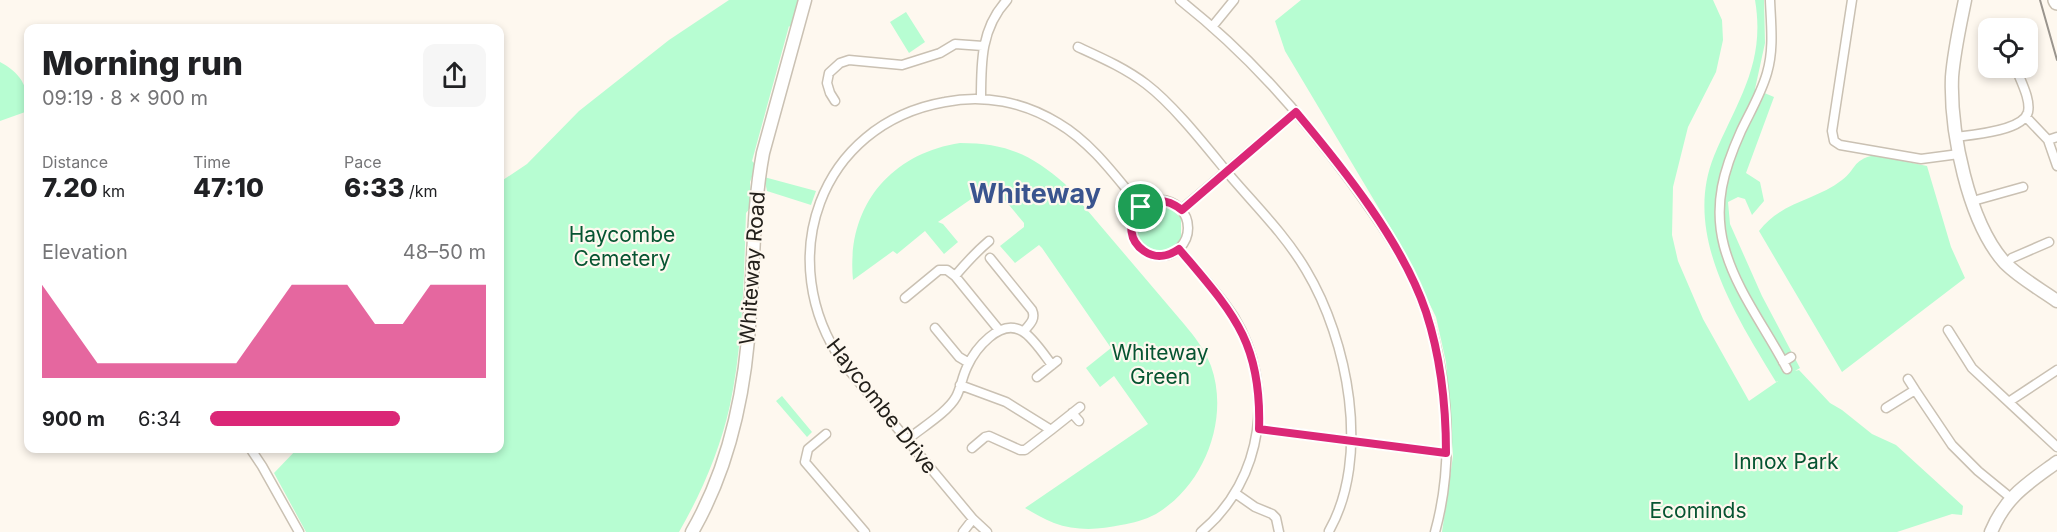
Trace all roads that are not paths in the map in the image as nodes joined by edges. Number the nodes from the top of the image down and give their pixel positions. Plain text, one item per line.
1 (805, 0) edge
2 (1007, 0) edge
3 (1180, 0) edge
4 (1234, 0) edge
5 (1770, 0) edge
6 (1852, 0) edge
7 (1966, 3) edge
8 (1212, 27) junction
9 (983, 46) junction
10 (1078, 47) dead end
11 (2019, 78) edge
12 (981, 98) junction
13 (835, 101) dead end
14 (1296, 112) junction
15 (2026, 117) junction
16 (1955, 137) junction
17 (2053, 138) edge
18 (1959, 154) junction
19 (2057, 166) edge
20 (1227, 172) junction
21 (2023, 187) dead end
22 (1973, 201) junction
23 (1141, 207) junction
24 (1182, 210) junction
25 (988, 241) dead end
26 (2049, 242) dead end
27 (1179, 249) junction
28 (990, 258) dead end
29 (2006, 264) junction
30 (955, 276) junction
31 (905, 298) dead end
32 (2057, 301) edge
33 (999, 330) junction
34 (1948, 330) dead end
35 (1024, 331) junction
36 (937, 335) dead end
37 (969, 363) junction
38 (1787, 363) dead end
39 (2057, 370) edge
40 (1037, 377) dead end
41 (1908, 379) dead end
42 (960, 386) junction
43 (1915, 390) junction
44 (2010, 401) junction
45 (1080, 407) dead end
46 (1886, 408) dead end
47 (1072, 413) junction
48 (1079, 421) dead end
49 (1259, 429) junction
50 (1051, 430) junction
51 (826, 434) dead end
52 (907, 440) junction
53 (1350, 441) junction
54 (2057, 447) edge
55 (972, 448) dead end
56 (253, 453) edge
57 (1446, 453) junction
58 (2057, 462) edge
59 (1235, 493) junction
60 (2011, 498) junction
61 (973, 519) junction
62 (1329, 531) edge
63 (299, 532) edge
64 (692, 532) edge
65 (866, 532) edge
66 (963, 532) edge
67 (987, 532) edge
68 (1201, 532) edge
69 (1279, 532) edge
70 (1435, 532) edge
71 (1991, 532) edge

1 - 64 street, Whiteway Road
2 - 9 street
3 - 8 street
4 - 8 street
5 - 38 street
6 - 18 street
7 - 16 street
8 - 14 street
9 - 12 street
9 - 13 street
10 - 20 street
11 - 15 street
12 - 23 street, Haycombe Drive
12 - 52 street, Haycombe Drive
14 - 20 street
14 - 57 street
15 - 16 street
15 - 17 street
16 - 18 street
17 - 19 street
18 - 22 street
20 - 24 street
20 - 53 street
21 - 22 street
22 - 29 street
23 - 24 street
23 - 27 street
24 - 27 street
25 - 30 street
26 - 29 street
27 - 49 street
28 - 35 street
29 - 32 street
30 - 31 street
30 - 33 street
33 - 35 street
33 - 37 street
34 - 44 street
35 - 40 street
36 - 37 street
37 - 42 street
39 - 44 street
41 - 43 street
42 - 50 street
42 - 52 street
43 - 46 street
43 - 60 street
44 - 54 street
45 - 47 street
47 - 48 street
47 - 50 street
49 - 53 street
49 - 59 street
50 - 55 street
51 - 65 street
52 - 61 street, Haycombe Drive
53 - 57 street
53 - 62 street
56 - 63 street
57 - 70 street
58 - 60 street
59 - 68 street
59 - 69 street
60 - 71 street
61 - 66 street
61 - 67 street, Haycombe Drive

